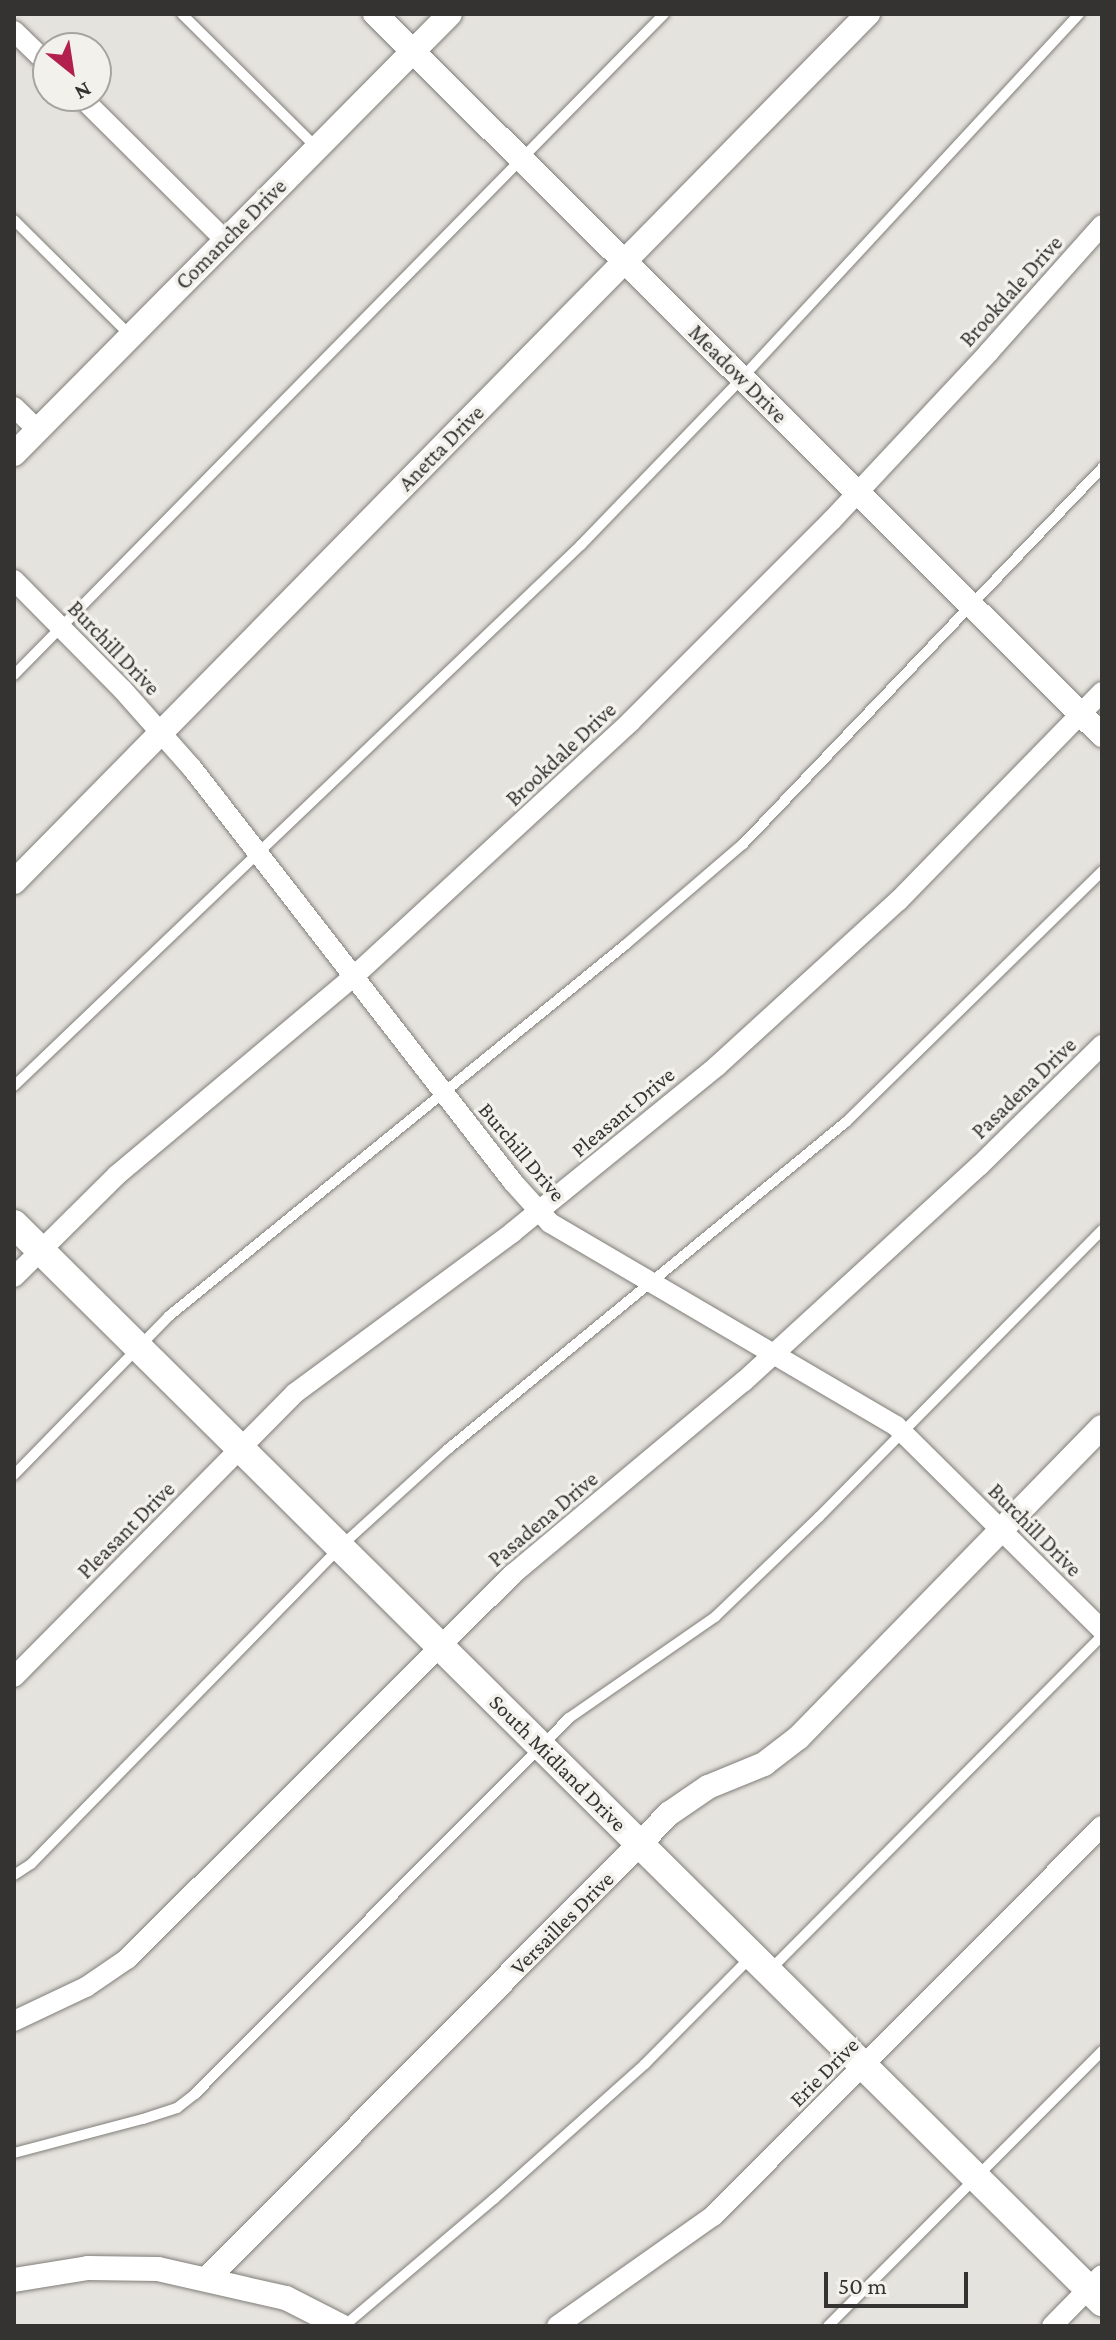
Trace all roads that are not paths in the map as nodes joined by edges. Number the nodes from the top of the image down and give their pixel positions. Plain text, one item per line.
1 (182, 14) edge
2 (375, 14) edge
3 (450, 14) edge
4 (664, 14) edge
5 (868, 14) edge
6 (1079, 14) edge
7 (14, 31) edge
8 (32, 48) edge
9 (412, 52) junction
10 (96, 112) edge
11 (317, 148) junction
12 (522, 160) junction
13 (14, 220) edge
14 (1102, 225) edge
15 (225, 240) junction
16 (625, 262) junction
17 (131, 336) junction
18 (742, 378) junction
19 (14, 407) edge
20 (38, 430) junction
21 (14, 454) edge
22 (1102, 468) edge
23 (857, 493) junction
24 (14, 580) edge
25 (972, 606) junction
26 (60, 627) junction
27 (14, 675) edge
28 (1102, 692) edge
29 (1081, 714) junction
30 (161, 732) junction
31 (1102, 735) edge
32 (257, 852) junction
33 (1102, 871) edge
34 (14, 882) edge
35 (353, 977) junction
36 (1102, 1045) edge
37 (14, 1086) edge
38 (443, 1093) junction
39 (539, 1211) junction
40 (14, 1224) edge
41 (1102, 1230) edge
42 (40, 1250) junction
43 (14, 1277) edge
44 (650, 1281) junction
45 (140, 1349) junction
46 (773, 1354) junction
47 (1102, 1427) edge
48 (902, 1431) junction
49 (240, 1447) junction
50 (14, 1475) edge
51 (1002, 1531) junction
52 (341, 1546) junction
53 (1102, 1633) edge
54 (441, 1645) junction
55 (14, 1677) edge
56 (541, 1746) junction
57 (1102, 1826) edge
58 (640, 1845) junction
59 (14, 1875) edge
60 (761, 1964) junction
61 (14, 2021) edge
62 (1102, 2051) edge
63 (864, 2066) junction
64 (14, 2153) edge
65 (977, 2177) junction
66 (208, 2278) junction
67 (14, 2280) edge
68 (1098, 2289) edge
69 (343, 2326) edge
70 (557, 2326) edge
71 (828, 2326) edge
72 (1052, 2326) edge

1 - 11 lane
2 - 9 street, Meadow Drive
3 - 9 street, Comanche Drive
4 - 12 lane
5 - 16 street, Anetta Drive
6 - 18 lane
7 - 8 street
9 - 11 street, Comanche Drive
9 - 12 street, Meadow Drive
10 - 15 street
11 - 15 street, Comanche Drive
12 - 16 street, Meadow Drive
12 - 26 lane
13 - 17 lane
14 - 23 street, Brookdale Drive
15 - 17 street, Comanche Drive
16 - 18 street, Meadow Drive
16 - 30 street, Anetta Drive
17 - 20 street, Comanche Drive
18 - 23 street, Meadow Drive
18 - 32 lane
19 - 20 street
20 - 21 street, Comanche Drive
22 - 25 lane
23 - 25 street, Meadow Drive
23 - 35 street, Brookdale Drive
24 - 26 street, Burchill Drive
25 - 29 street, Meadow Drive
25 - 38 lane
26 - 27 lane
26 - 30 street, Burchill Drive
28 - 29 street, Pleasant Drive
29 - 31 street, Meadow Drive
29 - 39 street, Pleasant Drive
30 - 32 street, Burchill Drive
30 - 34 street, Anetta Drive
32 - 35 street, Burchill Drive
32 - 37 lane
33 - 44 lane
35 - 38 street, Burchill Drive
35 - 42 street, Brookdale Drive
36 - 46 street, Pasadena Drive
38 - 39 street, Burchill Drive
38 - 45 lane
39 - 44 street, Burchill Drive
39 - 49 street, Pleasant Drive
40 - 42 main road, South Midland Drive
41 - 48 lane
42 - 43 street, Brookdale Drive
42 - 45 main road, South Midland Drive
44 - 46 street, Burchill Drive
44 - 52 lane
45 - 49 main road, South Midland Drive
45 - 50 lane
46 - 48 street, Burchill Drive
46 - 54 street, Pasadena Drive
47 - 51 street, Versailles Drive
48 - 51 street, Burchill Drive
48 - 56 lane
49 - 52 main road, South Midland Drive
49 - 55 street, Pleasant Drive
51 - 53 street, Burchill Drive
51 - 58 street, Versailles Drive
52 - 54 main road, South Midland Drive
52 - 59 lane
53 - 60 lane
54 - 56 main road, South Midland Drive
54 - 61 street, Pasadena Drive
56 - 58 main road, South Midland Drive
56 - 64 lane
57 - 63 street, Erie Drive
58 - 60 main road, South Midland Drive
58 - 66 street, Versailles Drive
60 - 63 main road, South Midland Drive
60 - 69 lane
62 - 65 lane
63 - 65 main road, South Midland Drive
63 - 70 street, Erie Drive
65 - 68 main road, South Midland Drive
65 - 71 lane
66 - 67 street
66 - 69 street
68 - 72 street

